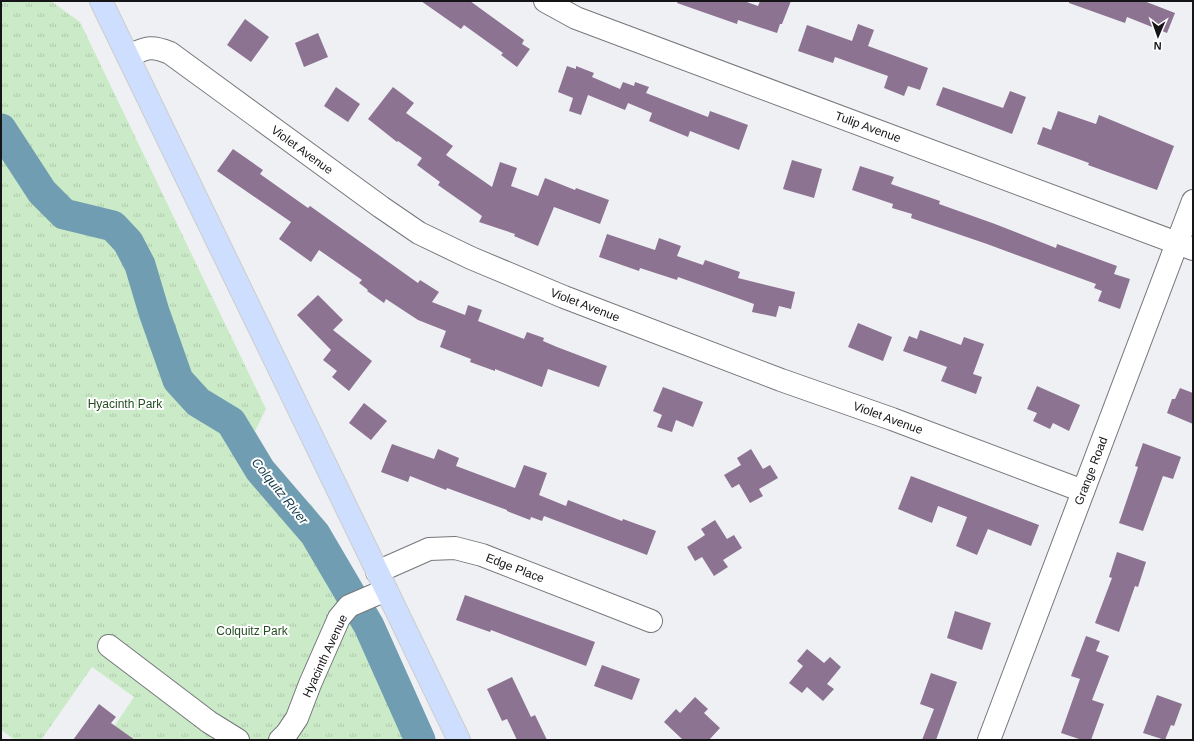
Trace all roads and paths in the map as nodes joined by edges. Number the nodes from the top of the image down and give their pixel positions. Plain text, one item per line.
1 (101, 1) edge
2 (545, 1) edge
3 (128, 56) junction
4 (1193, 201) edge
5 (1185, 246) edge
6 (1083, 491) junction
7 (382, 581) junction
8 (651, 621) dead end
9 (110, 646) dead end
10 (238, 740) edge
11 (280, 740) edge
12 (459, 740) edge
13 (989, 740) edge

1 - 3 main road
2 - 5 street, Tulip Avenue
3 - 6 street, Violet Avenue
3 - 7 main road
4 - 5 street, Grange Road
5 - 6 street, Grange Road
6 - 13 street, Grange Road
7 - 8 street, Edge Place
7 - 11 street, Hyacinth Avenue
7 - 12 main road
9 - 10 street

